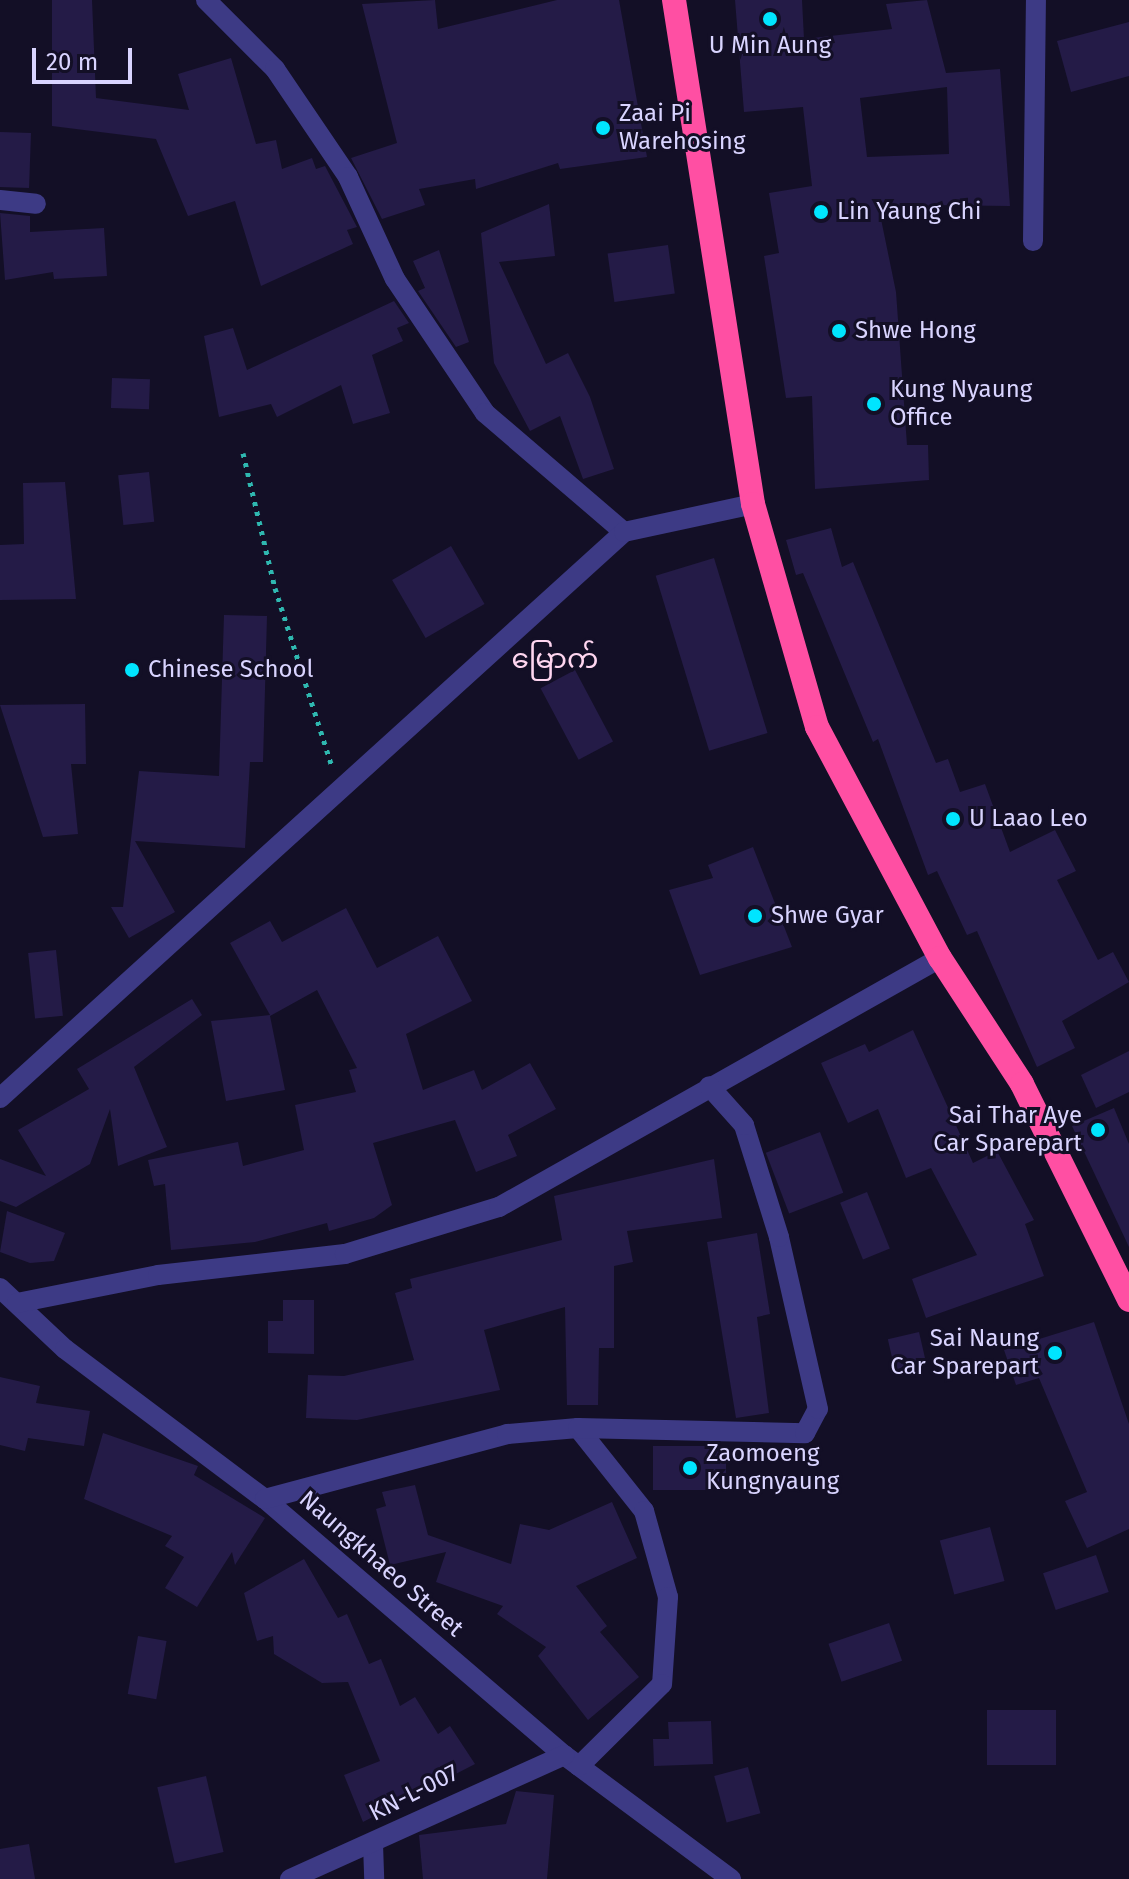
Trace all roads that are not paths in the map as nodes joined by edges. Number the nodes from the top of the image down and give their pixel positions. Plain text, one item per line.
1 (206, 0) edge
2 (674, 0) edge
3 (1036, 0) edge
4 (0, 200) edge
5 (36, 204) dead end
6 (1033, 241) dead end
7 (753, 504) junction
8 (624, 532) junction
9 (940, 958) junction
10 (709, 1086) junction
11 (0, 1098) edge
12 (0, 1288) edge
13 (1129, 1300) edge
14 (17, 1303) junction
15 (578, 1428) junction
16 (265, 1499) junction
17 (571, 1761) junction
18 (373, 1844) junction
19 (290, 1879) edge
20 (374, 1879) edge
21 (731, 1879) edge

1 - 8 street
2 - 7 highway
3 - 6 street
4 - 5 street
7 - 8 street
7 - 9 highway
8 - 11 street
9 - 10 street
9 - 13 highway
10 - 14 street
10 - 15 street
12 - 14 street, Naungkhaeo Street
14 - 16 street, Naungkhaeo Street
15 - 16 street
15 - 17 street
16 - 17 street, Naungkhaeo Street
17 - 18 street, KN-L-007
17 - 21 street, Naungkhaeo Street
18 - 19 street, KN-L-007
18 - 20 street

